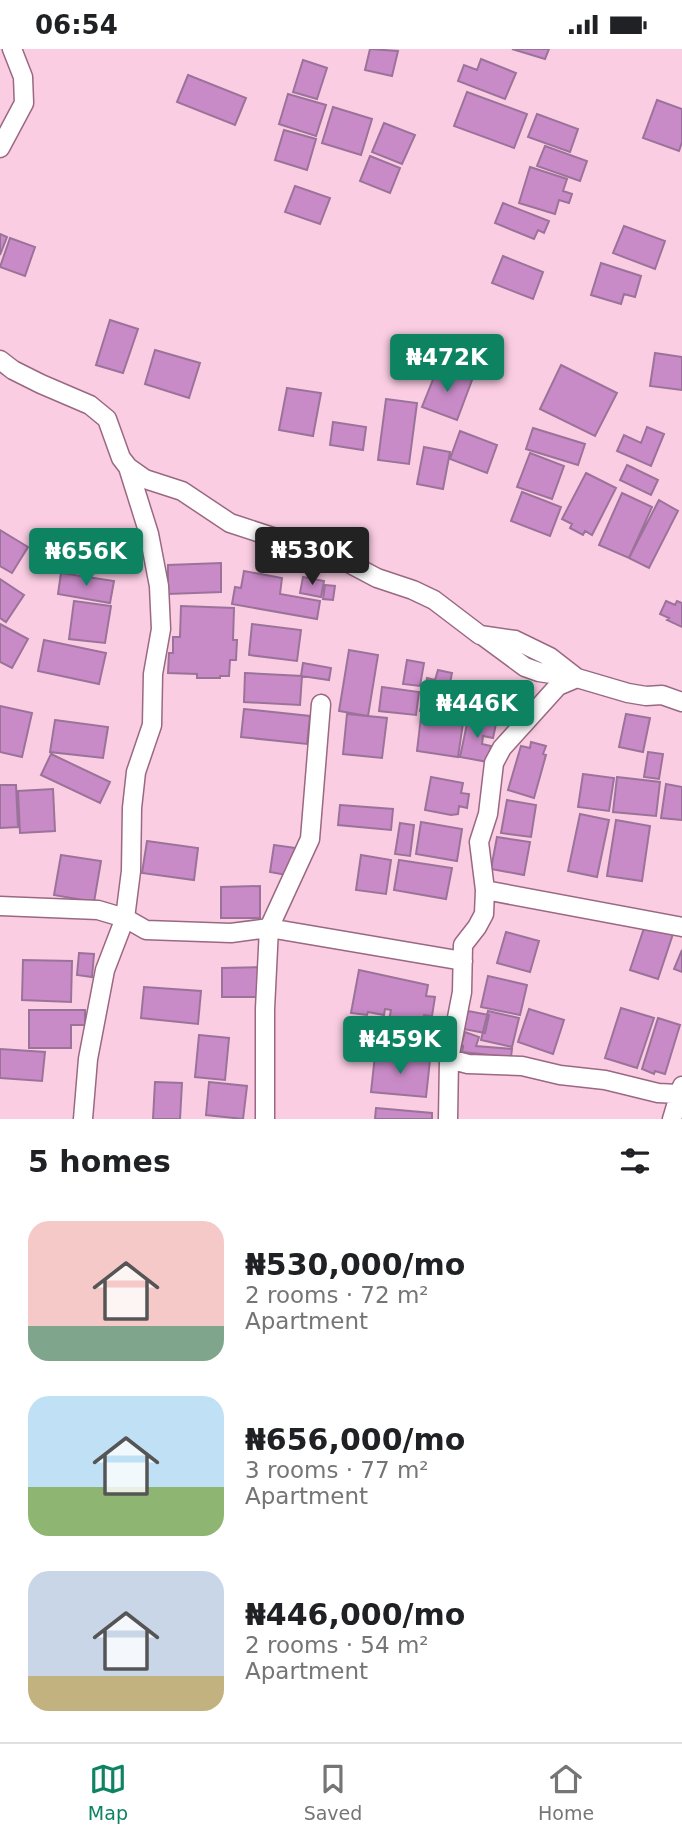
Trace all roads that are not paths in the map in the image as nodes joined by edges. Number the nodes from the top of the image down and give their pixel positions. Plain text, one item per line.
1 (12, 49) edge
2 (0, 148) edge
3 (0, 360) edge
4 (128, 467) junction
5 (577, 678) junction
6 (682, 702) edge
7 (321, 704) dead end
8 (485, 890) junction
9 (0, 906) edge
10 (125, 918) junction
11 (682, 927) edge
12 (269, 928) junction
13 (463, 961) junction
14 (449, 1059) junction
15 (680, 1089) edge
16 (83, 1119) edge
17 (265, 1119) edge
18 (448, 1119) edge
19 (671, 1119) edge

1 - 2 street
3 - 4 street
4 - 5 street
4 - 10 street
5 - 6 street
5 - 8 street
7 - 12 street
8 - 11 street
8 - 13 street
9 - 10 street
10 - 12 street
10 - 16 street
12 - 13 street
12 - 17 street
13 - 14 street
14 - 15 street
14 - 18 street
15 - 19 street

